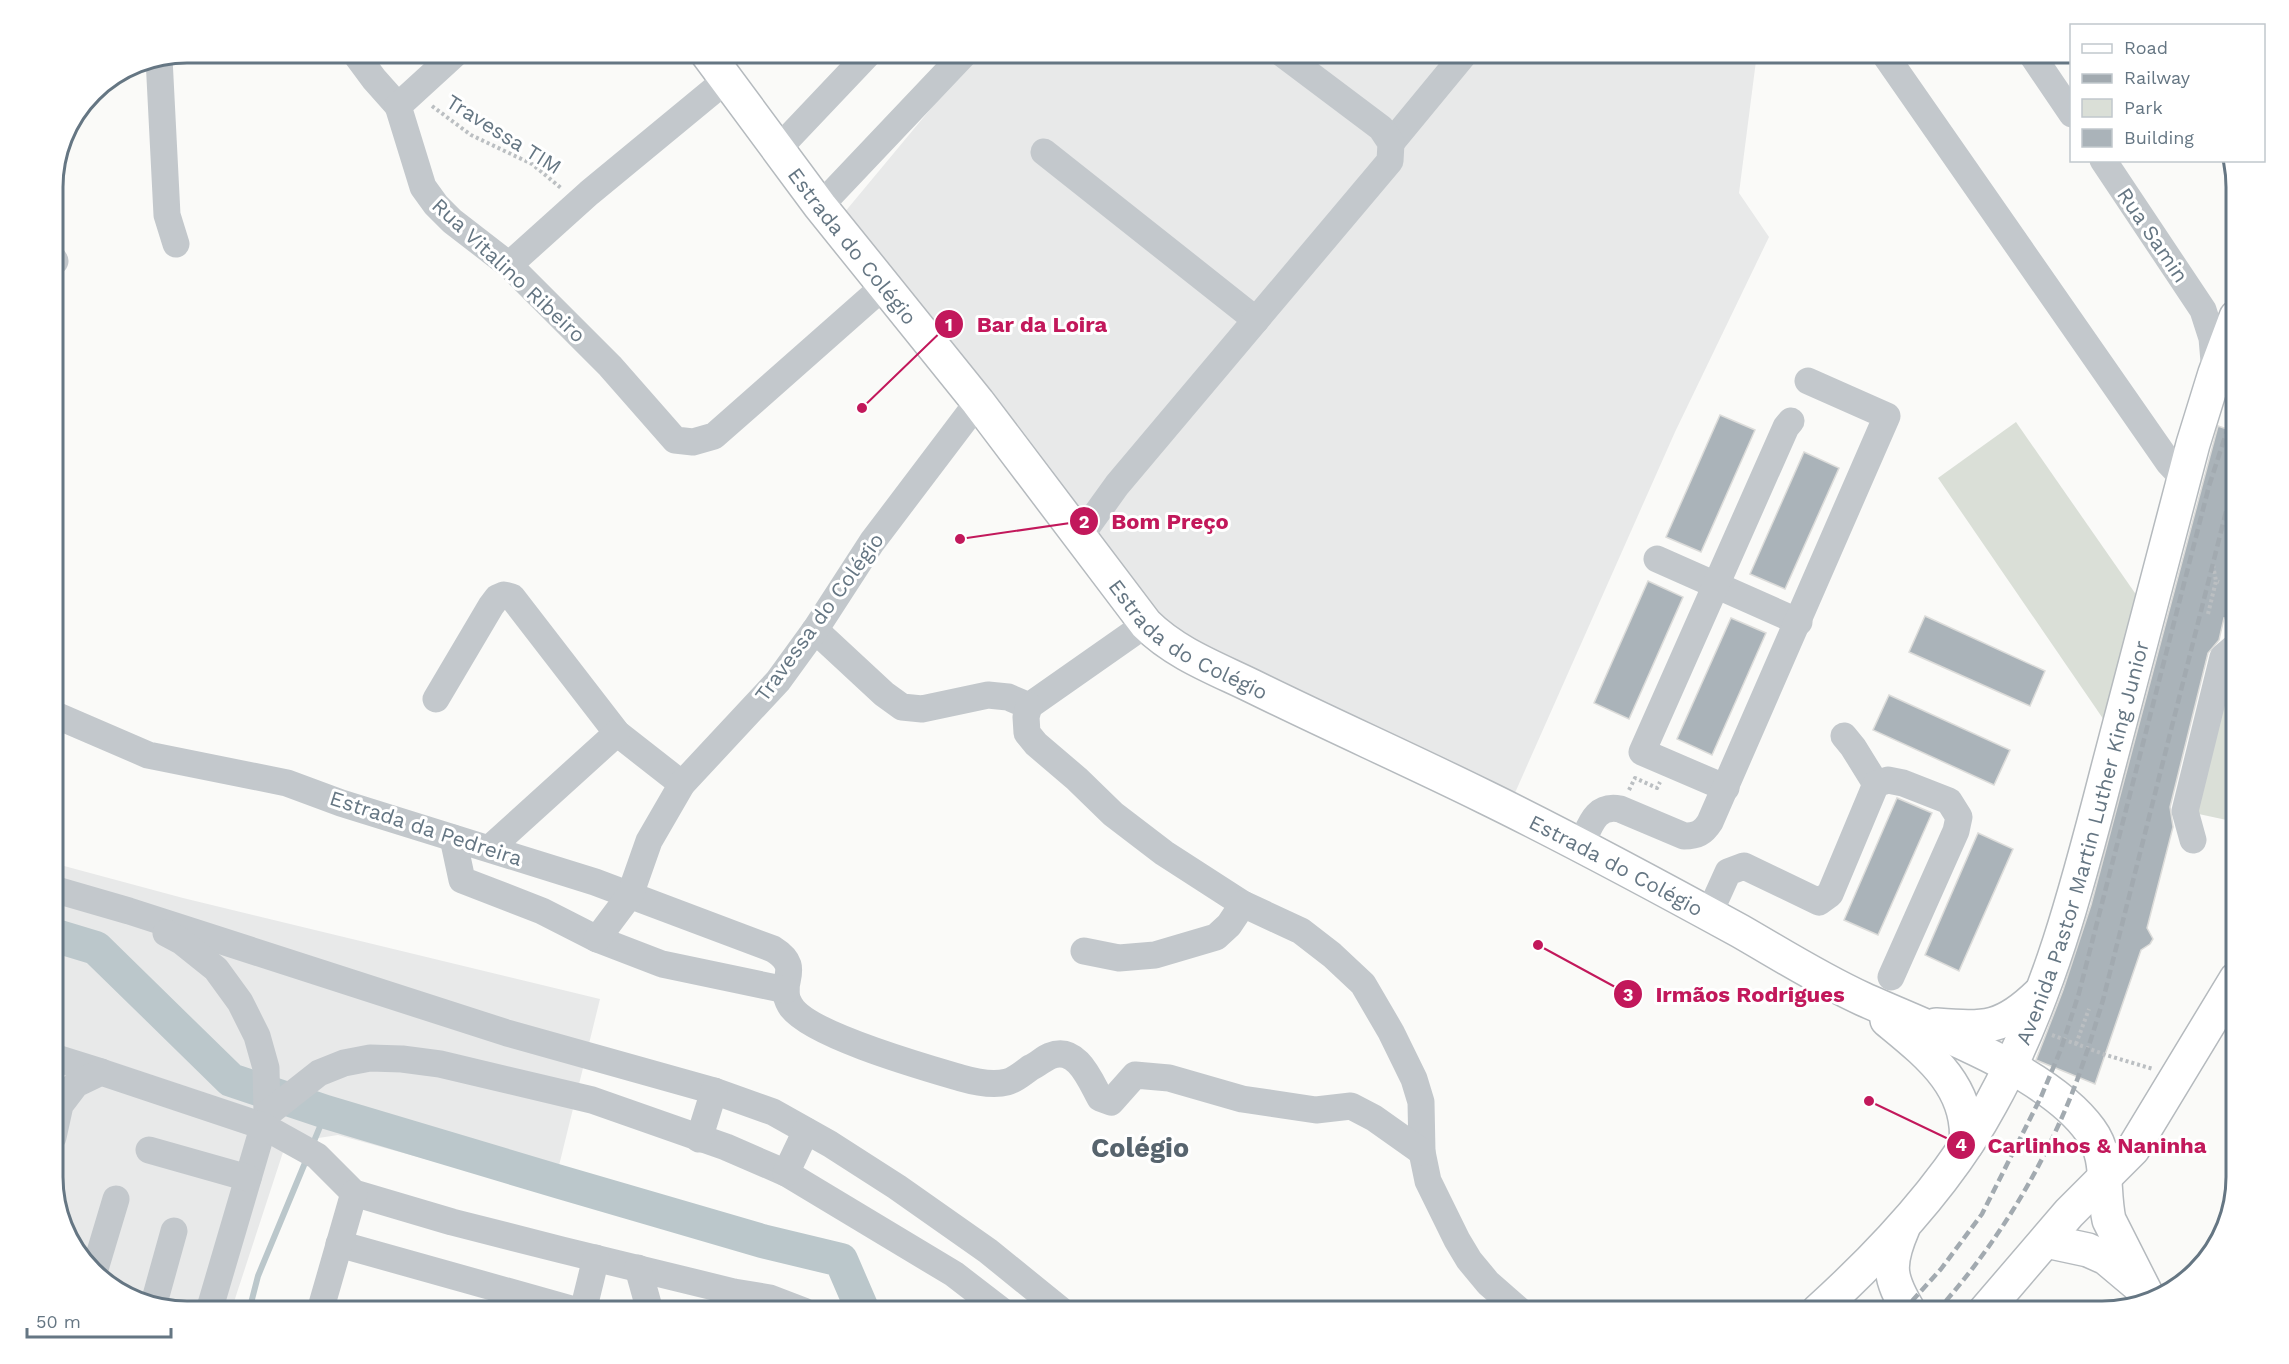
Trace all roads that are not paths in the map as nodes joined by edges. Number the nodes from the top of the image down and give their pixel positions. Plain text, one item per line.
1 (362, 63) edge
2 (444, 63) edge
3 (714, 63) edge
4 (860, 63) edge
5 (956, 63) edge
6 (1295, 63) edge
7 (1457, 63) edge
8 (1891, 63) edge
9 (2037, 63) edge
10 (159, 66) edge
11 (726, 80) junction
12 (406, 99) junction
13 (2070, 111) edge
14 (1391, 143) junction
15 (778, 149) junction
16 (1044, 152) dead end
17 (2104, 162) edge
18 (820, 206) junction
19 (176, 244) dead end
20 (508, 265) junction
21 (884, 286) junction
22 (2203, 310) junction
23 (2226, 311) edge
24 (1256, 320) junction
25 (2226, 344) edge
26 (2215, 373) junction
27 (1808, 381) dead end
28 (978, 402) junction
29 (1791, 421) dead end
30 (2184, 479) junction
31 (1079, 538) junction
32 (1657, 559) dead end
33 (1716, 585) junction
34 (1799, 622) junction
35 (1146, 624) junction
36 (815, 630) junction
37 (2226, 654) edge
38 (436, 699) dead end
39 (1029, 706) junction
40 (63, 718) edge
41 (617, 733) junction
42 (1844, 736) dead end
43 (682, 784) junction
44 (1876, 784) junction
45 (1726, 788) junction
46 (453, 838) junction
47 (2193, 840) dead end
48 (1580, 847) junction
49 (490, 848) junction
50 (63, 892) edge
51 (630, 895) junction
52 (1243, 904) junction
53 (129, 911) junction
54 (1709, 914) junction
55 (597, 939) junction
56 (1084, 951) dead end
57 (1891, 977) dead end
58 (787, 978) junction
59 (2042, 990) junction
60 (2226, 996) edge
61 (1861, 998) junction
62 (1922, 1024) junction
63 (63, 1060) edge
64 (2010, 1067) junction
65 (101, 1071) junction
66 (714, 1091) junction
67 (63, 1093) edge
68 (274, 1107) junction
69 (806, 1131) junction
70 (699, 1138) junction
71 (1966, 1145) junction
72 (149, 1150) dead end
73 (1422, 1152) junction
74 (786, 1173) junction
75 (248, 1178) junction
76 (2105, 1178) junction
77 (354, 1193) junction
78 (116, 1199) dead end
79 (1905, 1224) junction
80 (174, 1231) dead end
81 (2046, 1241) junction
82 (339, 1244) junction
83 (596, 1258) junction
84 (97, 1263) edge
85 (638, 1268) junction
86 (2145, 1293) edge
87 (2146, 1293) edge
88 (156, 1297) edge
89 (211, 1301) edge
90 (323, 1301) edge
91 (542, 1301) edge
92 (585, 1301) edge
93 (647, 1301) edge
94 (734, 1301) edge
95 (745, 1301) edge
96 (778, 1301) edge
97 (989, 1301) edge
98 (1049, 1301) edge
99 (1509, 1301) edge
100 (1829, 1301) edge
101 (1842, 1301) edge
102 (1896, 1301) edge
103 (1902, 1301) edge
104 (1992, 1301) edge

1 - 12 street
2 - 12 street
3 - 11 main road, Estrada do Colégio
4 - 15 street
5 - 18 street
6 - 14 street
7 - 14 street
8 - 30 street
9 - 13 street
10 - 19 street
11 - 15 main road, Estrada do Colégio
11 - 20 street
12 - 20 street, Rua Vitalino Ribeiro
14 - 24 street
15 - 18 main road, Estrada do Colégio
16 - 24 street
17 - 22 street, Rua Samin
18 - 21 main road, Estrada do Colégio
20 - 21 street, Rua Vitalino Ribeiro
21 - 28 main road, Estrada do Colégio
22 - 23 street
22 - 26 street, Rua Samin
24 - 31 street
25 - 26 main road, Avenida Pastor Martin Luther King Junior
26 - 30 main road, Avenida Pastor Martin Luther King Junior
27 - 34 street
28 - 31 main road, Estrada do Colégio
28 - 36 street, Travessa do Colégio
29 - 33 street
30 - 59 main road, Avenida Pastor Martin Luther King Junior
31 - 35 main road, Estrada do Colégio
32 - 33 street
33 - 34 street
33 - 45 street
34 - 45 street
35 - 39 street
35 - 48 main road, Estrada do Colégio
36 - 39 street
36 - 43 street, Travessa do Colégio
37 - 47 street
38 - 41 street
39 - 52 street
40 - 46 street, Estrada da Pedreira
41 - 43 street
41 - 49 street
42 - 44 street
43 - 51 street, Travessa do Colégio
44 - 54 street
44 - 57 street
45 - 48 street
46 - 49 street, Estrada da Pedreira
46 - 55 street
48 - 54 main road, Estrada do Colégio
49 - 51 street, Estrada da Pedreira
50 - 53 street
51 - 55 street, Travessa do Colégio
51 - 58 street, Estrada da Pedreira
52 - 56 street
52 - 73 street
53 - 66 street
53 - 68 street
54 - 61 main road, Estrada do Colégio
55 - 58 street
58 - 73 street
59 - 62 main road
59 - 64 main road, Avenida Pastor Martin Luther King Junior
60 - 76 main road
61 - 62 main road, Estrada do Colégio
61 - 71 main road, Estrada do Colégio
62 - 64 main road, Estrada do Colégio
63 - 65 street
64 - 71 main road, Avenida Pastor Martin Luther King Junior
64 - 76 main road, Estrada do Colégio
65 - 67 street
65 - 68 street
66 - 69 street
66 - 70 street
68 - 70 street
68 - 75 street
68 - 77 street
69 - 74 street
69 - 98 street
70 - 74 street
71 - 79 main road, Avenida Pastor Martin Luther King Junior
72 - 75 street
73 - 99 street
74 - 97 street
75 - 89 street
76 - 81 main road
76 - 87 main road, Estrada do Colégio
77 - 82 street
77 - 83 street
78 - 84 street
79 - 100 main road, Avenida Pastor Martin Luther King Junior
79 - 103 main road
80 - 88 street
81 - 86 main road
81 - 104 main road
82 - 90 street
82 - 91 street
83 - 85 street
83 - 92 street
85 - 93 street
85 - 94 street
95 - 96 street
101 - 102 main road

